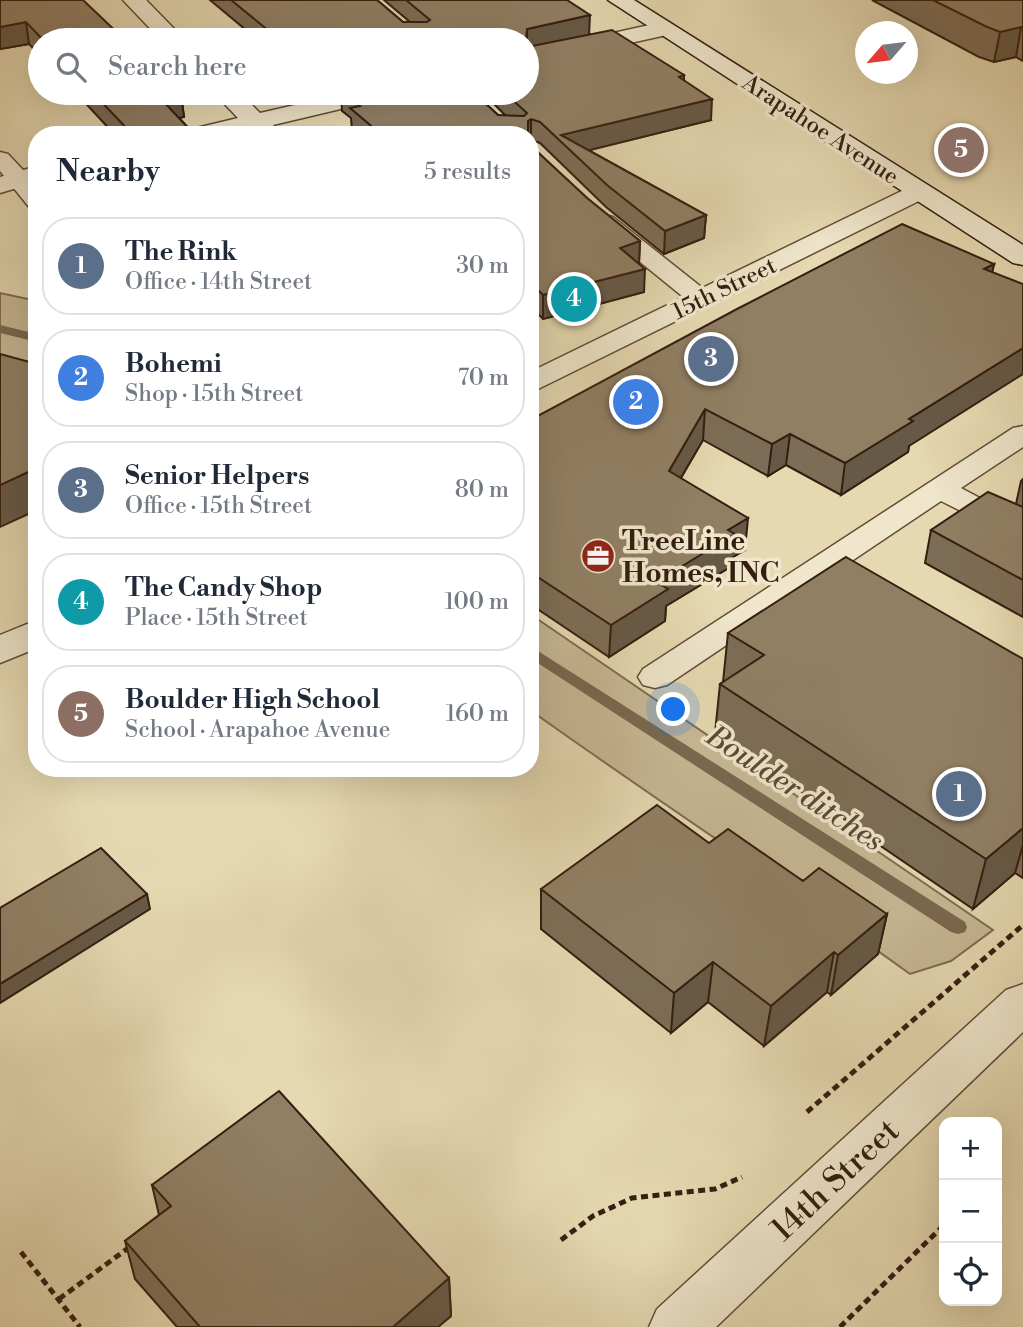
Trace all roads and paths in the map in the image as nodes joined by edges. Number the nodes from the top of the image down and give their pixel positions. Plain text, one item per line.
1 (134, 0) edge
2 (619, 0) edge
3 (162, 28) edge
4 (663, 29) junction
5 (539, 56) edge
6 (238, 105) edge
7 (338, 105) edge
8 (260, 126) edge
9 (269, 126) edge
10 (0, 159) edge
11 (19, 179) edge
12 (918, 191) junction
13 (588, 206) edge
14 (1023, 257) edge
15 (701, 299) junction
16 (539, 380) edge
17 (1023, 434) edge
18 (940, 489) junction
19 (1023, 533) edge
20 (28, 636) edge
21 (0, 650) edge
22 (655, 677) dead end
23 (1023, 925) edge
24 (1023, 1003) edge
25 (807, 1112) dead end
26 (742, 1177) dead end
27 (939, 1230) edge
28 (141, 1239) edge
29 (561, 1240) dead end
30 (21, 1252) dead end
31 (59, 1299) junction
32 (80, 1327) edge
33 (677, 1327) edge
34 (840, 1327) edge

1 - 3 street
2 - 4 street, Arapahoe Avenue
4 - 5 street
4 - 12 street, Arapahoe Avenue
6 - 8 street
7 - 9 street
10 - 11 lane
12 - 14 street, Arapahoe Avenue
12 - 15 street, 15th Street
13 - 15 lane
15 - 16 street, 15th Street
17 - 18 lane
18 - 19 lane
18 - 22 lane
20 - 21 street
23 - 25 path
24 - 33 street, 14th Street
26 - 29 path
27 - 34 path
28 - 31 path
30 - 31 path
31 - 32 path

